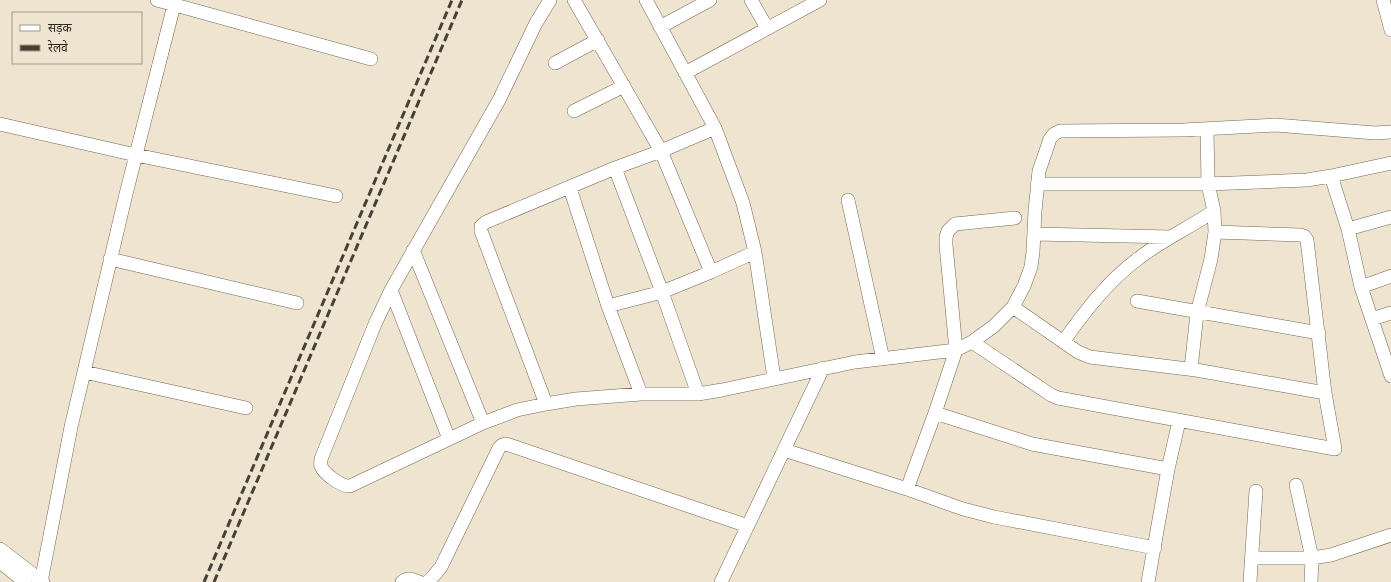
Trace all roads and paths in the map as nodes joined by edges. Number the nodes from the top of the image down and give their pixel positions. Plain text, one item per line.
1 (157, 0) edge
2 (550, 0) edge
3 (574, 0) edge
4 (646, 0) edge
5 (710, 0) edge
6 (751, 0) edge
7 (818, 0) edge
8 (1384, 0) edge
9 (174, 5) junction
10 (660, 27) junction
11 (767, 28) junction
12 (1391, 30) edge
13 (598, 40) junction
14 (371, 58) dead end
15 (555, 63) dead end
16 (685, 73) junction
17 (624, 86) junction
18 (574, 111) dead end
19 (0, 124) edge
20 (715, 128) junction
21 (1207, 129) junction
22 (1391, 132) edge
23 (661, 151) junction
24 (136, 155) junction
25 (1391, 163) edge
26 (615, 168) junction
27 (1331, 176) junction
28 (1037, 184) junction
29 (1208, 184) junction
30 (570, 188) junction
31 (336, 196) dead end
32 (848, 200) dead end
33 (1214, 211) junction
34 (1391, 217) edge
35 (1015, 218) dead end
36 (1348, 229) junction
37 (1215, 232) junction
38 (1035, 234) junction
39 (1171, 237) junction
40 (414, 250) junction
41 (755, 252) junction
42 (110, 259) junction
43 (711, 272) junction
44 (1391, 276) edge
45 (1361, 287) junction
46 (391, 290) junction
47 (662, 292) junction
48 (1137, 301) dead end
49 (297, 303) dead end
50 (608, 306) junction
51 (1012, 307) junction
52 (1197, 313) junction
53 (1391, 313) edge
54 (1372, 319) junction
55 (1318, 333) junction
56 (972, 342) junction
57 (1063, 342) junction
58 (956, 350) junction
59 (883, 359) junction
60 (823, 368) junction
61 (1191, 369) junction
62 (84, 372) junction
63 (1391, 376) edge
64 (774, 378) junction
65 (1325, 393) junction
66 (641, 394) junction
67 (698, 394) junction
68 (546, 404) junction
69 (246, 408) dead end
70 (935, 412) junction
71 (1179, 421) junction
72 (483, 423) junction
73 (449, 439) junction
74 (784, 450) junction
75 (1168, 469) junction
76 (1296, 485) dead end
77 (907, 489) junction
78 (1256, 491) dead end
79 (748, 526) junction
80 (1391, 535) edge
81 (1155, 548) junction
82 (0, 549) edge
83 (1252, 558) junction
84 (1312, 558) junction
85 (0, 562) edge
86 (25, 582) edge
87 (42, 582) edge
88 (402, 582) edge
89 (419, 582) edge
90 (427, 582) edge
91 (721, 582) edge
92 (1148, 582) edge
93 (1250, 582) edge
94 (1311, 582) edge

1 - 9 street
2 - 40 street
3 - 13 street
4 - 10 street
5 - 10 street
6 - 11 street
7 - 11 street
8 - 12 street
9 - 14 street
9 - 24 street
10 - 16 street
11 - 16 street
13 - 15 street
13 - 17 street
16 - 20 street
17 - 18 street
17 - 23 street
19 - 24 street
20 - 23 street
20 - 41 street
21 - 22 street
21 - 28 street
21 - 29 street
23 - 26 street
23 - 43 street
24 - 31 street
24 - 42 street
25 - 27 street
26 - 30 street
26 - 47 street
27 - 29 street
27 - 36 street
28 - 29 street
28 - 38 street
29 - 33 street
30 - 50 street
30 - 68 street
32 - 59 street
33 - 37 street
33 - 39 street
34 - 36 street
35 - 58 street
36 - 45 street
37 - 52 street
37 - 55 street
38 - 39 street
38 - 51 street
39 - 57 street
40 - 46 street
40 - 72 street
41 - 43 street
41 - 64 street
42 - 49 street
42 - 62 street
43 - 47 street
44 - 45 street
45 - 54 street
46 - 73 street
46 - 73 street
47 - 50 street
47 - 67 street
48 - 52 street
50 - 66 street
51 - 56 street
51 - 57 street
52 - 55 street
52 - 61 street
53 - 54 street
54 - 63 street
55 - 65 street
56 - 58 street
56 - 71 street
57 - 61 street
58 - 59 street
58 - 70 street
59 - 60 street
60 - 64 street
60 - 74 street
61 - 65 street
62 - 69 street
62 - 87 street
64 - 67 street
65 - 71 street
66 - 67 street
66 - 68 street
68 - 72 street
70 - 75 street
70 - 77 street
71 - 75 street
72 - 73 street
74 - 77 street
74 - 79 street
75 - 81 street
76 - 84 street
77 - 81 street
78 - 83 street
79 - 90 street
79 - 91 street
80 - 84 street
81 - 92 street
82 - 87 street
83 - 84 street
83 - 93 street
84 - 94 street
85 - 86 street
88 - 89 street

